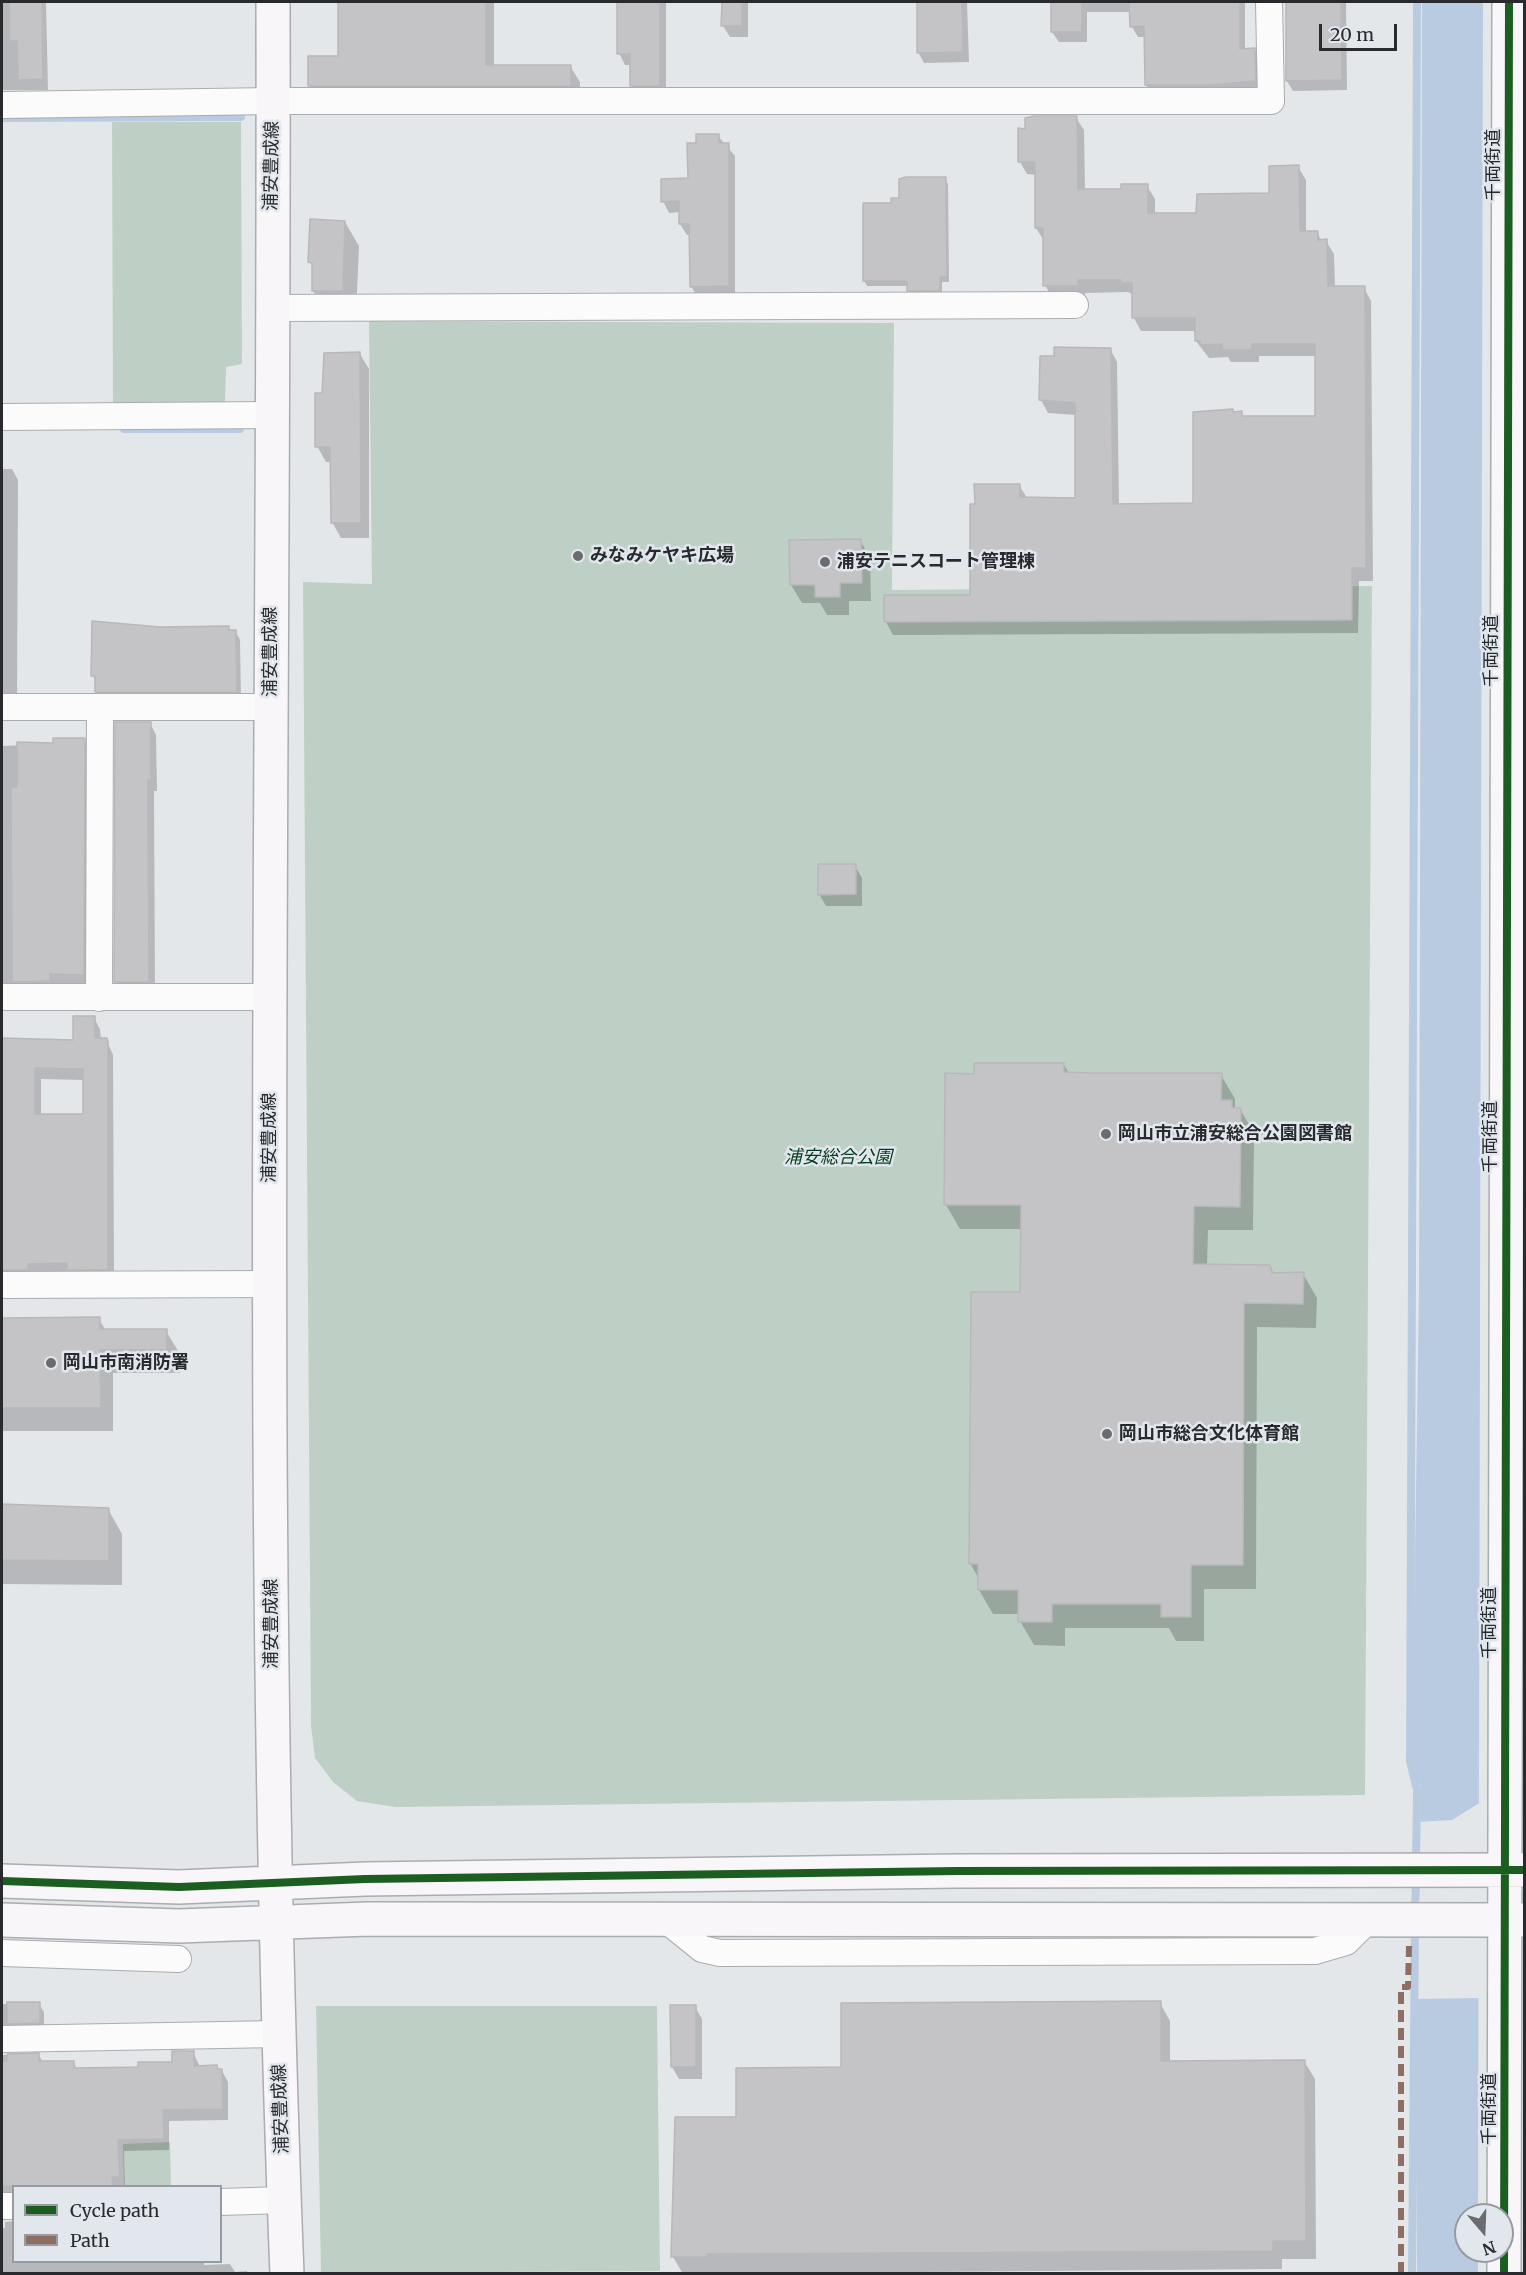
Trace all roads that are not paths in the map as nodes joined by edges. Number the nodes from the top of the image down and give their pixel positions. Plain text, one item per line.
1 (273, 2) edge
2 (1269, 2) edge
3 (1509, 2) edge
4 (273, 101) junction
5 (2, 105) edge
6 (1076, 305) dead end
7 (271, 308) junction
8 (270, 415) junction
9 (2, 417) edge
10 (2, 706) edge
11 (100, 707) junction
12 (271, 707) junction
13 (269, 997) junction
14 (2, 998) edge
15 (99, 998) junction
16 (271, 1284) junction
17 (2, 1285) edge
18 (1515, 1331) edge
19 (1515, 1441) edge
20 (1504, 1870) edge
21 (2, 1881) edge
22 (274, 1883) junction
23 (2, 1920) edge
24 (1504, 1920) edge
25 (76, 1922) junction
26 (276, 1922) junction
27 (2, 1953) edge
28 (75, 1955) junction
29 (178, 1959) dead end
30 (278, 2034) junction
31 (2, 2039) edge
32 (284, 2200) junction
33 (222, 2202) edge
34 (287, 2274) edge
35 (1504, 2274) edge

1 - 4 street, 浦安豊成線
2 - 4 street
3 - 18 street, 千両街道
4 - 5 street
4 - 7 street, 浦安豊成線
6 - 7 street
7 - 8 street, 浦安豊成線
8 - 9 street
8 - 12 street, 浦安豊成線
10 - 11 street
11 - 12 street
11 - 15 street
12 - 13 street, 浦安豊成線
13 - 15 street
13 - 16 street, 浦安豊成線
14 - 15 street
16 - 17 street
16 - 22 street, 浦安豊成線
18 - 19 street, 千両街道
19 - 20 street, 千両街道
20 - 22 street
20 - 24 street, 千両街道
21 - 22 street
22 - 26 street, 浦安豊成線
23 - 25 street
24 - 26 street
24 - 35 street, 千両街道
25 - 26 street
25 - 28 street
26 - 30 street, 浦安豊成線
27 - 28 street
28 - 29 street
30 - 31 street
30 - 32 street, 浦安豊成線
32 - 33 street
32 - 34 street, 浦安豊成線

